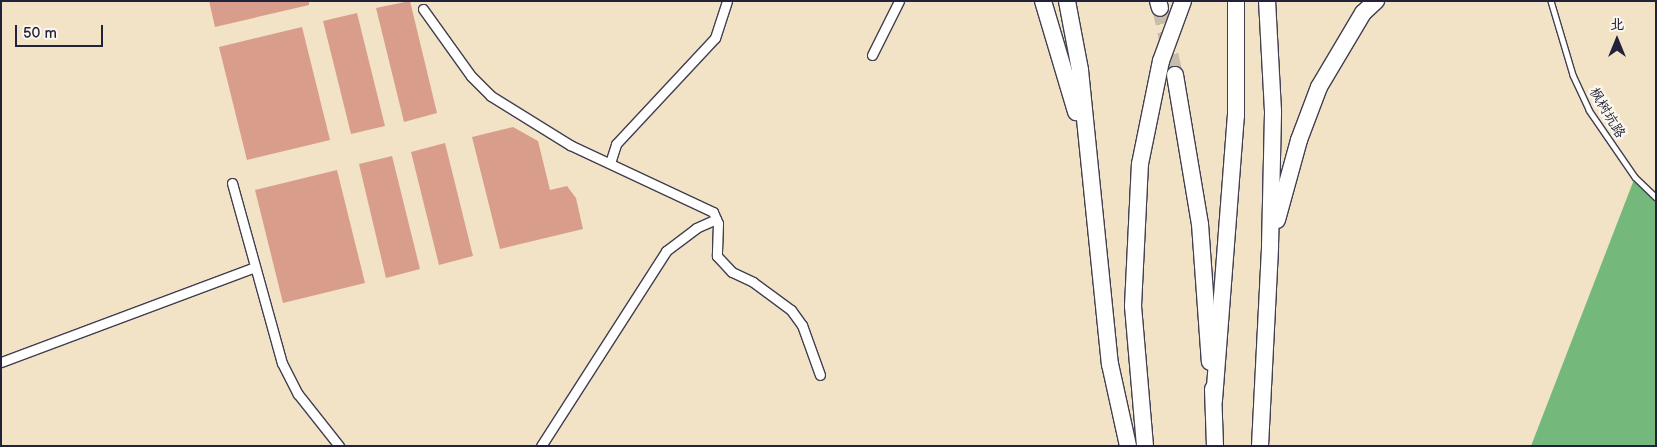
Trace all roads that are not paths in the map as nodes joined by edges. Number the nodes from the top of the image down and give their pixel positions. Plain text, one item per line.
1 (727, 1) edge
2 (899, 1) edge
3 (1043, 1) edge
4 (1067, 1) edge
5 (1183, 1) edge
6 (1236, 1) edge
7 (1267, 1) edge
8 (1376, 1) edge
9 (1551, 1) edge
10 (423, 9) dead end
11 (872, 55) dead end
12 (1175, 74) tunnel mouth
13 (610, 163) junction
14 (1090, 165) junction
15 (232, 183) dead end
16 (1656, 197) edge
17 (716, 219) junction
18 (1270, 246) junction
19 (255, 266) junction
20 (1, 362) edge
21 (820, 375) dead end
22 (1214, 400) junction
23 (338, 446) edge
24 (541, 446) edge
25 (1128, 446) edge
26 (1145, 446) edge
27 (1215, 446) edge
28 (1260, 446) edge

1 - 13 street
2 - 11 street
3 - 14 highway
4 - 14 highway
5 - 26 highway
6 - 22 highway
7 - 18 highway
8 - 18 highway
9 - 16 lane, 枫树坑路
10 - 13 street
12 - 22 highway
13 - 17 street
14 - 25 highway
15 - 19 street
17 - 21 street
17 - 24 street
18 - 28 highway
19 - 20 street
19 - 23 street
22 - 27 highway

